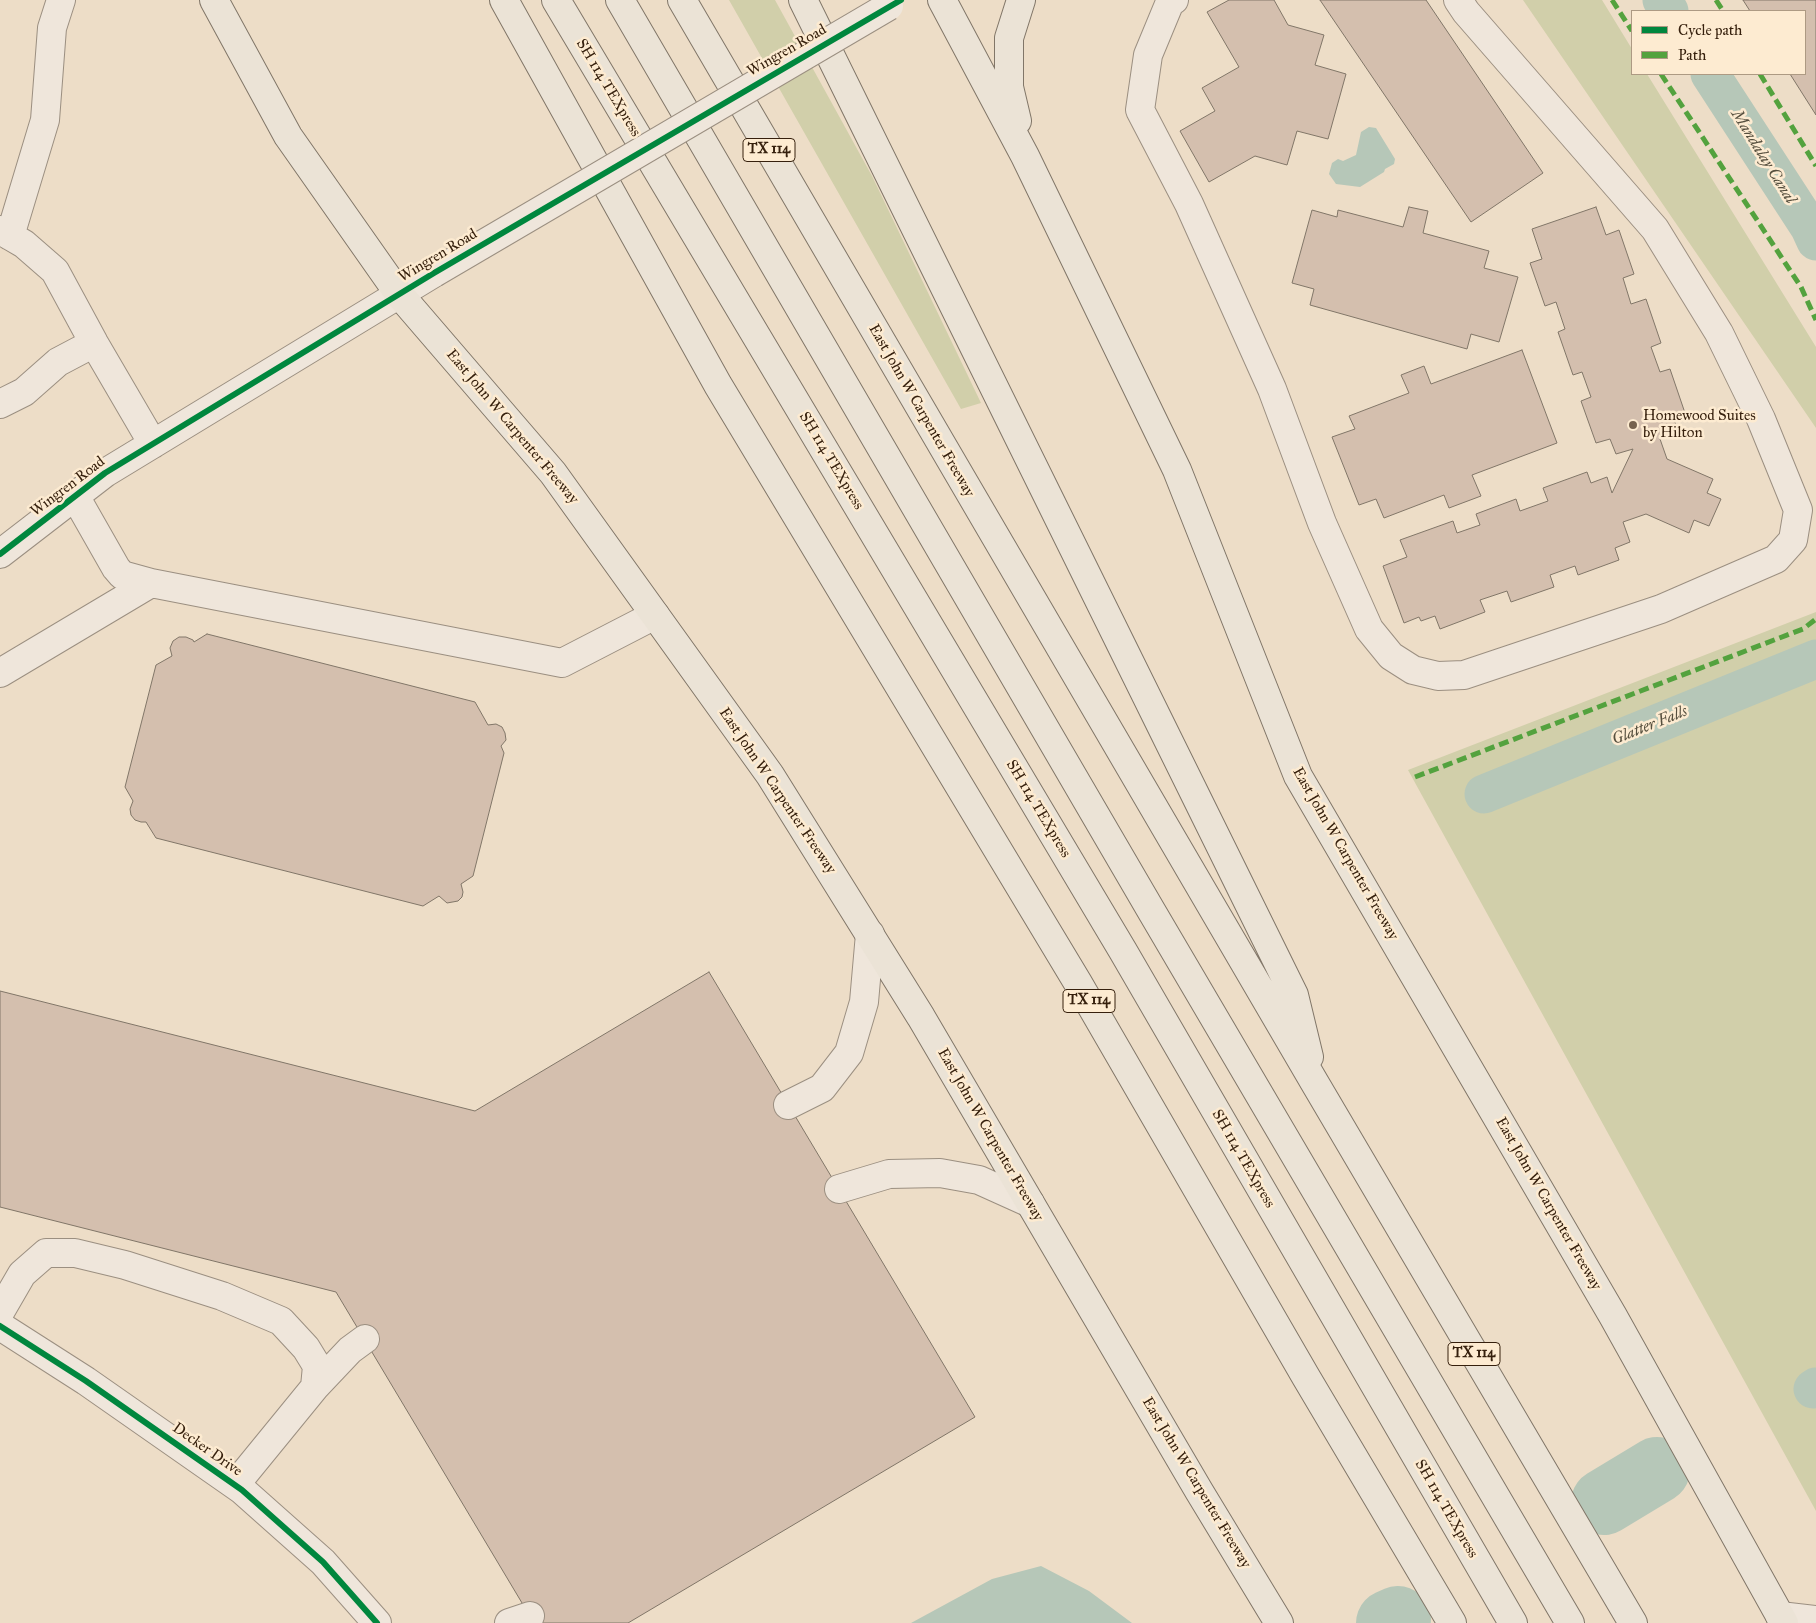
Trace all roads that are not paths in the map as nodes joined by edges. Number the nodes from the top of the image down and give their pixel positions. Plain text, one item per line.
1 (61, 0) edge
2 (214, 0) edge
3 (504, 0) edge
4 (556, 0) edge
5 (620, 0) edge
6 (682, 0) edge
7 (803, 0) edge
8 (942, 0) edge
9 (1021, 0) edge
10 (1174, 0) edge
11 (1458, 0) edge
12 (895, 3) edge
13 (1025, 156) junction
14 (5, 233) edge
15 (399, 294) junction
16 (94, 343) junction
17 (0, 404) edge
18 (153, 444) junction
19 (75, 496) junction
20 (0, 554) edge
21 (151, 583) junction
22 (655, 615) junction
23 (0, 672) edge
24 (870, 934) junction
25 (1316, 1085) junction
26 (788, 1105) dead end
27 (839, 1189) dead end
28 (1030, 1203) junction
29 (0, 1312) edge
30 (0, 1326) edge
31 (365, 1339) dead end
32 (315, 1387) junction
33 (235, 1485) junction
34 (1782, 1620) edge
35 (1816, 1620) edge
36 (377, 1623) edge
37 (1279, 1623) edge
38 (1452, 1623) edge
39 (1513, 1623) edge
40 (1570, 1623) edge
41 (1633, 1623) edge

1 - 14 street
2 - 15 main road, East John W Carpenter Freeway
3 - 38 main road, TX 114
4 - 39 main road, SH 114 TEXpress
5 - 40 main road
6 - 25 main road, East John W Carpenter Freeway / TX 114
7 - 25 main road
8 - 13 main road, East John W Carpenter Freeway
9 - 13 main road
10 - 11 street
12 - 15 street, Wingren Road, bridge
13 - 34 main road, East John W Carpenter Freeway
14 - 16 street
15 - 18 street, Wingren Road
15 - 22 main road, East John W Carpenter Freeway
16 - 17 street
16 - 18 street
18 - 19 street, Wingren Road
19 - 20 street, Wingren Road
19 - 21 street
21 - 22 street
21 - 23 street
22 - 24 main road, East John W Carpenter Freeway
24 - 26 street
24 - 28 main road, East John W Carpenter Freeway
25 - 41 main road, East John W Carpenter Freeway / TX 114
27 - 28 street
28 - 37 main road, East John W Carpenter Freeway
29 - 32 street
30 - 33 street, Decker Drive
31 - 32 street
32 - 33 street
33 - 36 street, Decker Drive
34 - 35 street

